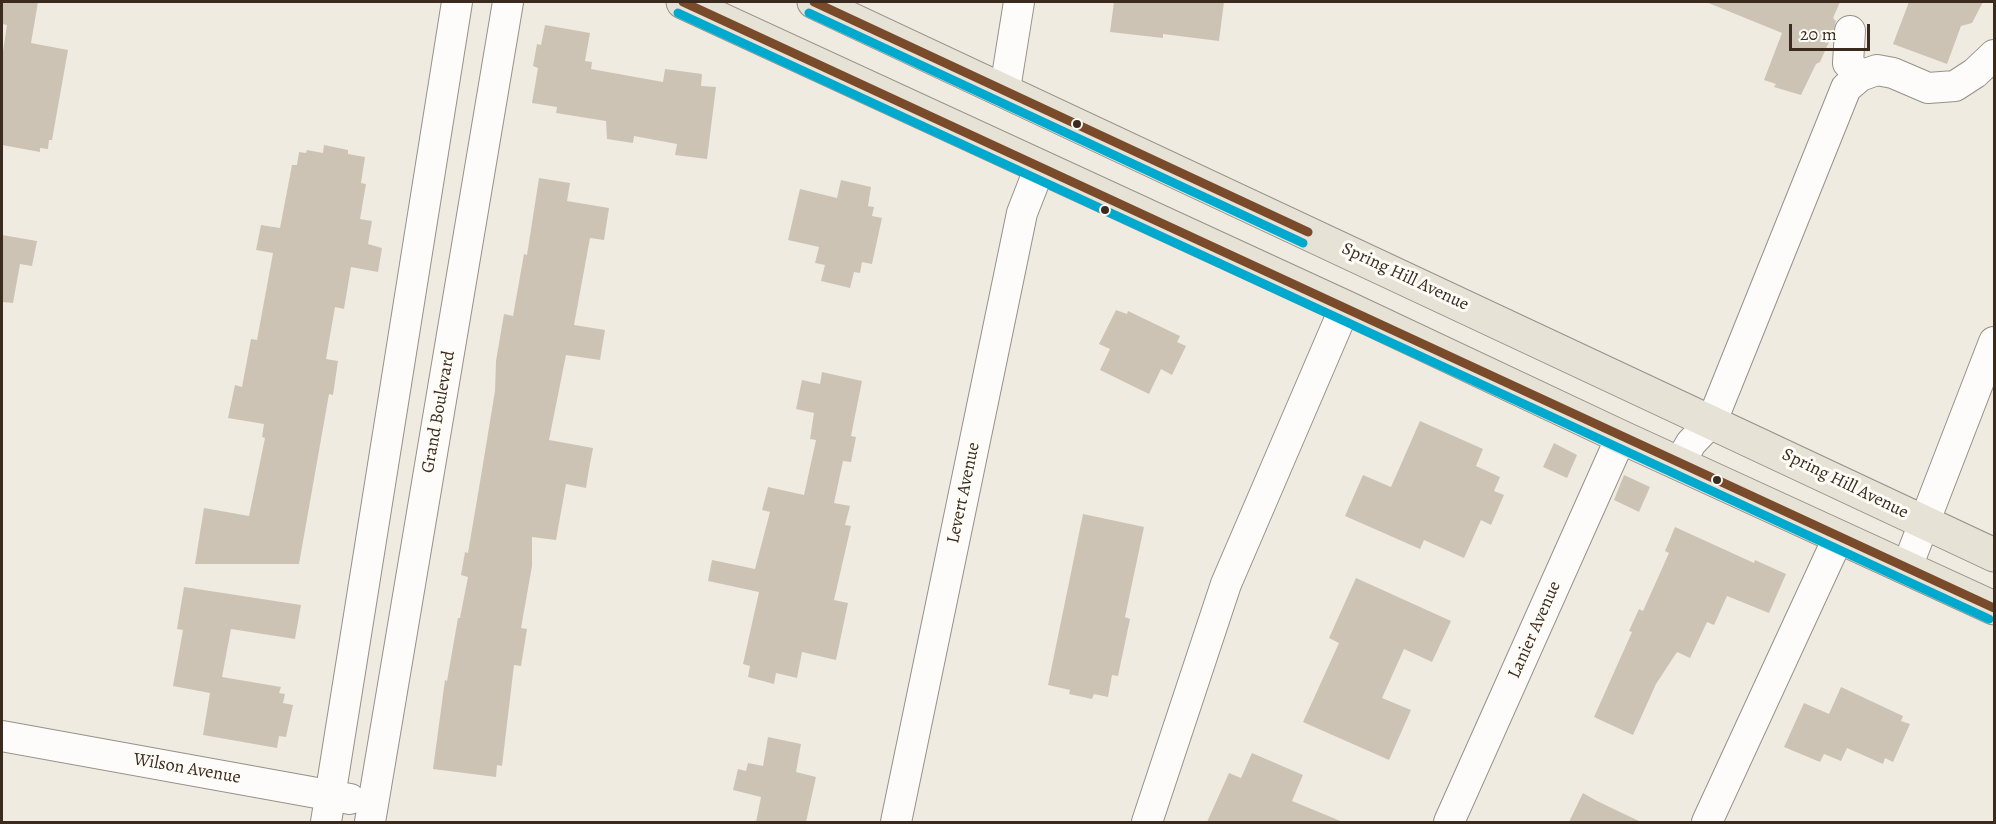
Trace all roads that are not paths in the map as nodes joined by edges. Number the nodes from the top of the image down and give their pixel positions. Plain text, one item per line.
1 (457, 2) edge
2 (508, 2) edge
3 (683, 2) edge
4 (814, 2) edge
5 (1019, 2) edge
6 (1850, 31) dead end
7 (1995, 55) edge
8 (1860, 76) junction
9 (1005, 89) junction
10 (1040, 167) junction
11 (1345, 307) junction
12 (1995, 342) edge
13 (1712, 421) junction
14 (1621, 437) junction
15 (1679, 464) junction
16 (1924, 522) junction
17 (1839, 536) junction
18 (1995, 555) edge
19 (1907, 567) junction
20 (1995, 608) edge
21 (2, 736) edge
22 (328, 809) edge
23 (372, 813) edge
24 (896, 822) edge
25 (1147, 822) edge
26 (1449, 822) edge
27 (1707, 822) edge

1 - 22 street
2 - 23 street, Grand Boulevard
3 - 10 main road
4 - 9 main road, Spring Hill Avenue
5 - 9 street
6 - 8 street
7 - 8 street
8 - 13 street
9 - 13 main road, Spring Hill Avenue
10 - 11 main road
10 - 24 street, Levert Avenue
11 - 14 main road
11 - 25 street
12 - 16 street
13 - 15 street
13 - 16 main road, Spring Hill Avenue
14 - 15 main road
14 - 26 street, Lanier Avenue
15 - 17 main road
16 - 18 main road, Spring Hill Avenue
16 - 19 street
17 - 19 main road
17 - 27 street
19 - 20 main road
21 - 22 street, Wilson Avenue
22 - 23 street, Wilson Avenue

